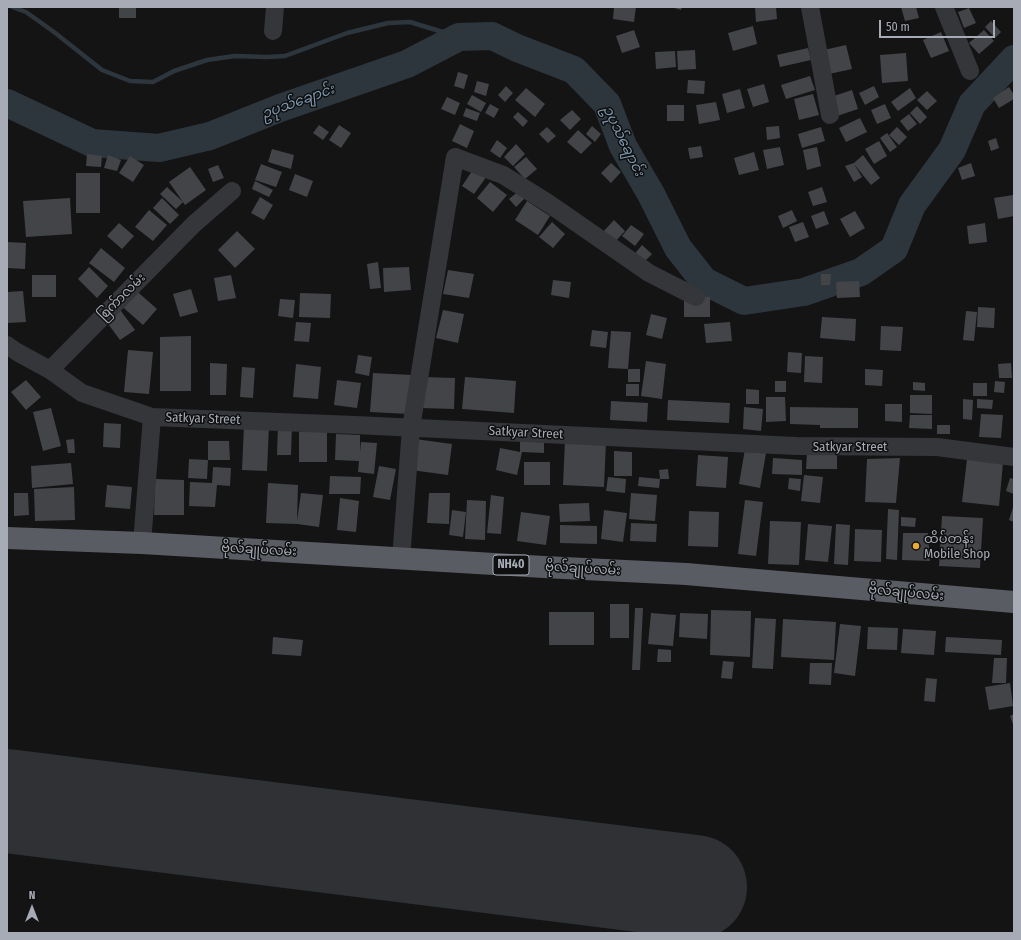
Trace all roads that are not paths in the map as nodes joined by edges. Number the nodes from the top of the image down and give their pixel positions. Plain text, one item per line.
1 (275, 7) edge
2 (810, 7) edge
3 (944, 7) edge
4 (273, 31) dead end
5 (970, 71) dead end
6 (830, 115) dead end
7 (232, 190) dead end
8 (696, 297) dead end
9 (7, 345) edge
10 (50, 370) junction
11 (152, 417) junction
12 (411, 428) junction
13 (1014, 457) edge
14 (7, 538) edge
15 (142, 543) junction
16 (401, 559) junction
17 (1014, 602) edge

1 - 4 street
2 - 6 street
3 - 5 street
7 - 10 street, စြက်ာလမ်း
8 - 12 street
9 - 10 street
10 - 11 street, Satkyar Street
11 - 12 street, Satkyar Street
11 - 15 street
12 - 13 street, Satkyar Street
12 - 16 street
14 - 15 highway, ဗိုလ်ချုပ်လမ်း / NH40
15 - 16 highway, ဗိုလ်ချုပ်လမ်း / NH40
16 - 17 highway, ဗိုလ်ချုပ်လမ်း / NH40

